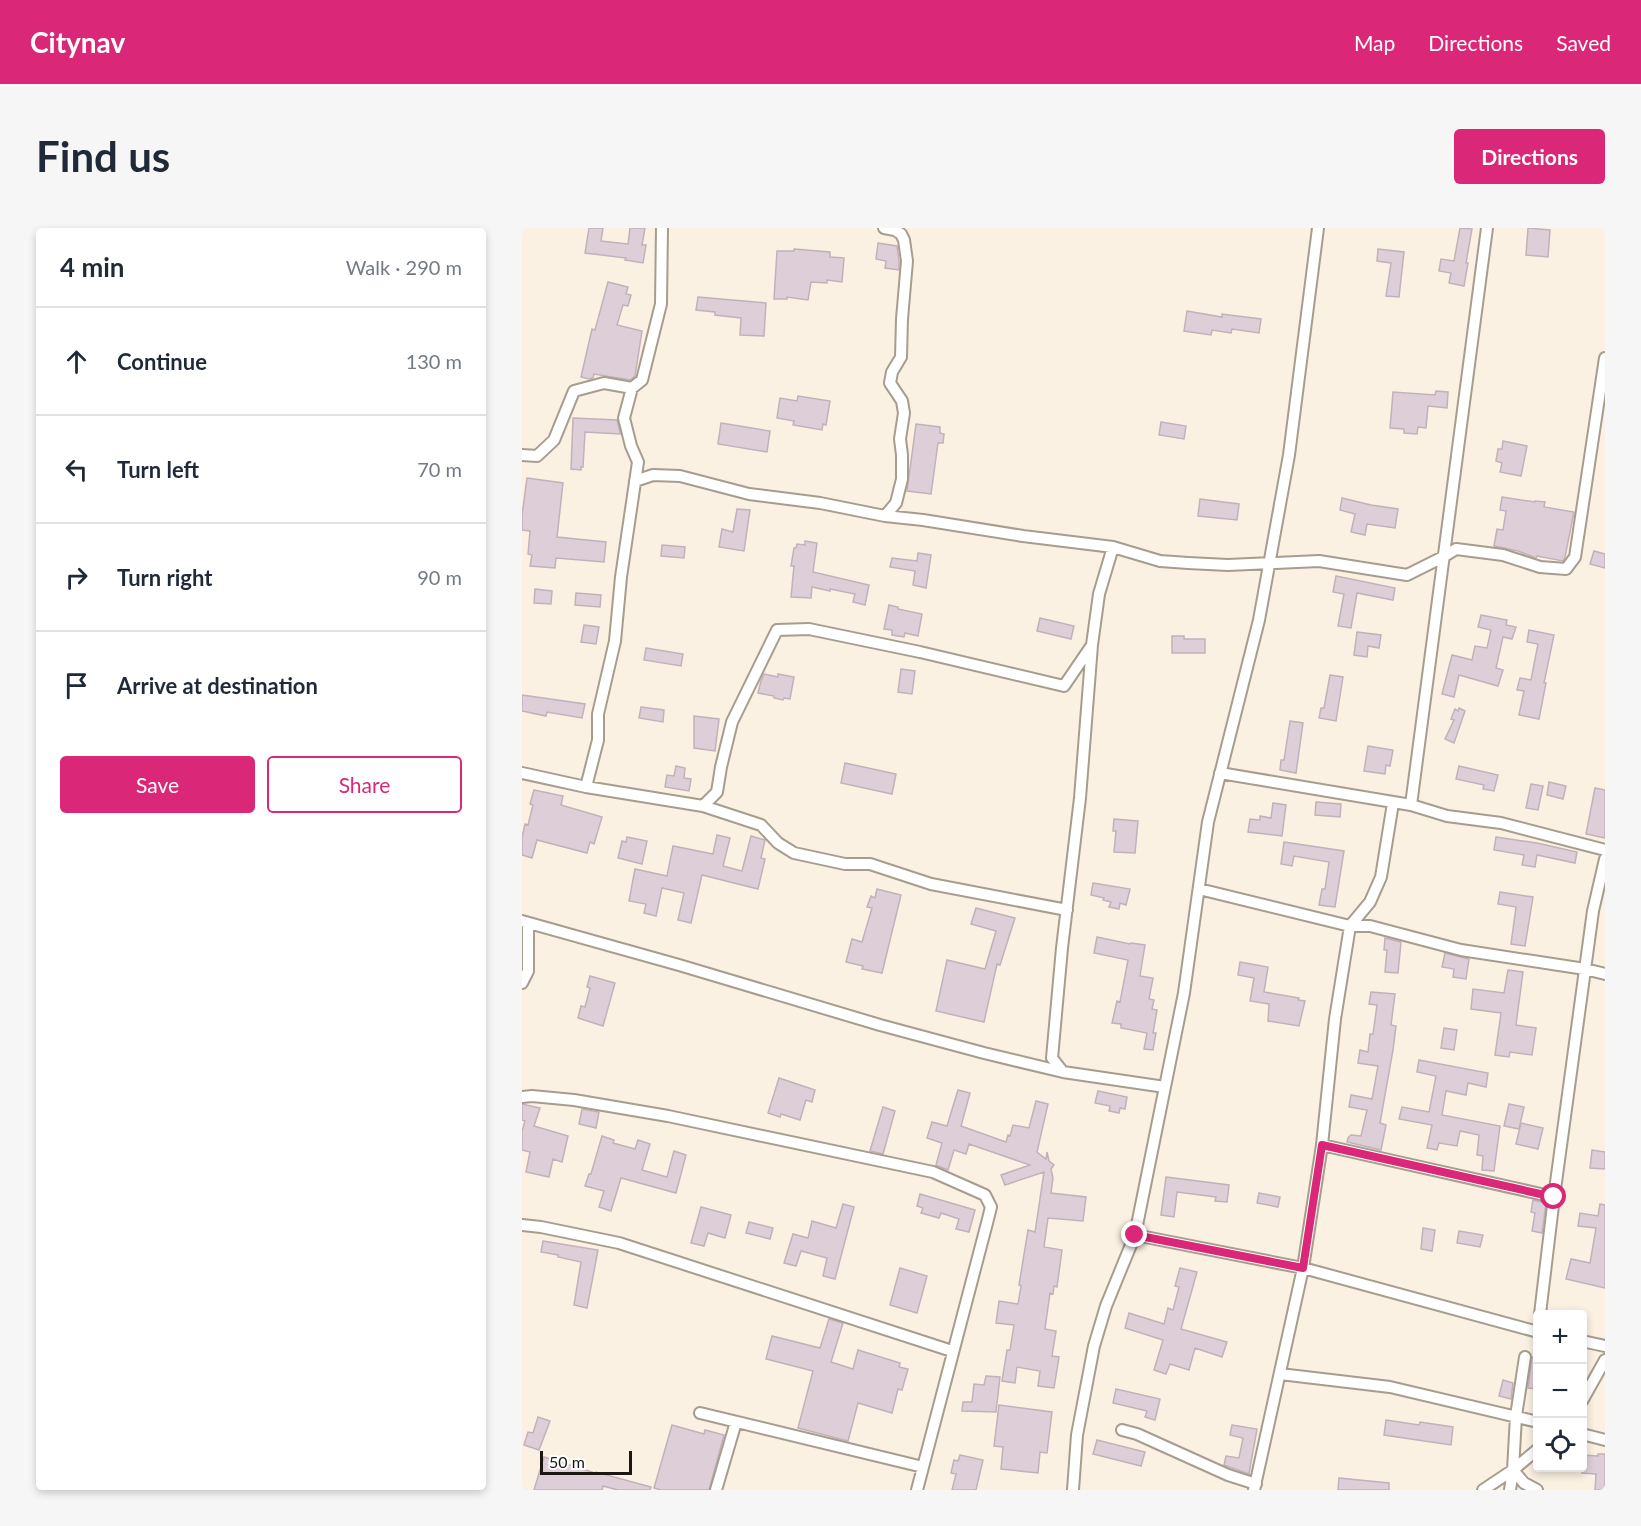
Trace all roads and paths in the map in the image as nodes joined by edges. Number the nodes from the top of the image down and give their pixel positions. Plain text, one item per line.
1 (662, 228) edge
2 (884, 228) edge
3 (1318, 228) edge
4 (1487, 228) edge
5 (1605, 358) edge
6 (632, 388) junction
7 (522, 455) edge
8 (635, 481) junction
9 (885, 516) junction
10 (1113, 547) junction
11 (1443, 557) junction
12 (1270, 563) junction
13 (1092, 645) junction
14 (522, 773) edge
15 (1220, 773) junction
16 (586, 787) junction
17 (1393, 803) junction
18 (1411, 805) junction
19 (703, 806) junction
20 (1605, 850) edge
21 (1605, 859) edge
22 (1199, 889) junction
23 (1067, 910) junction
24 (525, 922) edge
25 (1350, 926) junction
26 (1585, 969) junction
27 (1605, 974) edge
28 (522, 983) edge
29 (1063, 1072) junction
30 (1165, 1086) junction
31 (522, 1097) edge
32 (1322, 1145) junction
33 (1554, 1197) junction
34 (522, 1226) edge
35 (1135, 1235) junction
36 (1303, 1268) junction
37 (1540, 1310) edge
38 (1533, 1331) edge
39 (1587, 1342) edge
40 (1605, 1346) edge
41 (952, 1351) junction
42 (1525, 1357) dead end
43 (1605, 1360) edge
44 (1280, 1374) junction
45 (1587, 1392) edge
46 (700, 1413) dead end
47 (1516, 1416) junction
48 (1533, 1421) edge
49 (736, 1422) junction
50 (1122, 1430) dead end
51 (1587, 1435) edge
52 (1605, 1440) edge
53 (1533, 1453) edge
54 (923, 1467) junction
55 (1513, 1470) junction
56 (1255, 1487) edge
57 (716, 1490) edge
58 (917, 1490) edge
59 (1073, 1490) edge
60 (1483, 1490) edge
61 (1510, 1490) edge
62 (1537, 1490) edge

1 - 6 street
2 - 9 street
3 - 12 street
4 - 11 street
5 - 11 street
6 - 7 street
6 - 8 street
8 - 9 street
8 - 16 street
9 - 10 street
10 - 12 street
10 - 13 street
11 - 12 street
11 - 18 street
12 - 15 street
13 - 19 street
13 - 23 street
14 - 16 street
15 - 17 street
15 - 22 street
16 - 19 street
17 - 18 street
17 - 25 street
18 - 20 street
19 - 23 street
21 - 26 street
22 - 25 street
22 - 30 street
23 - 29 street
24 - 28 street
24 - 29 street
25 - 26 street
25 - 32 street
26 - 27 street
26 - 33 street
29 - 30 street
30 - 35 street
31 - 41 street
32 - 33 street
32 - 36 street
33 - 37 street
34 - 41 street
35 - 36 street
35 - 59 street
36 - 38 street
36 - 44 street
39 - 40 street
41 - 54 street
42 - 47 street
43 - 45 street
44 - 47 street
44 - 56 street
46 - 49 street
47 - 48 street
47 - 55 street
49 - 54 street
49 - 57 street
50 - 56 street
51 - 52 street
53 - 55 street
54 - 58 street
55 - 60 street
55 - 61 street
55 - 62 street

